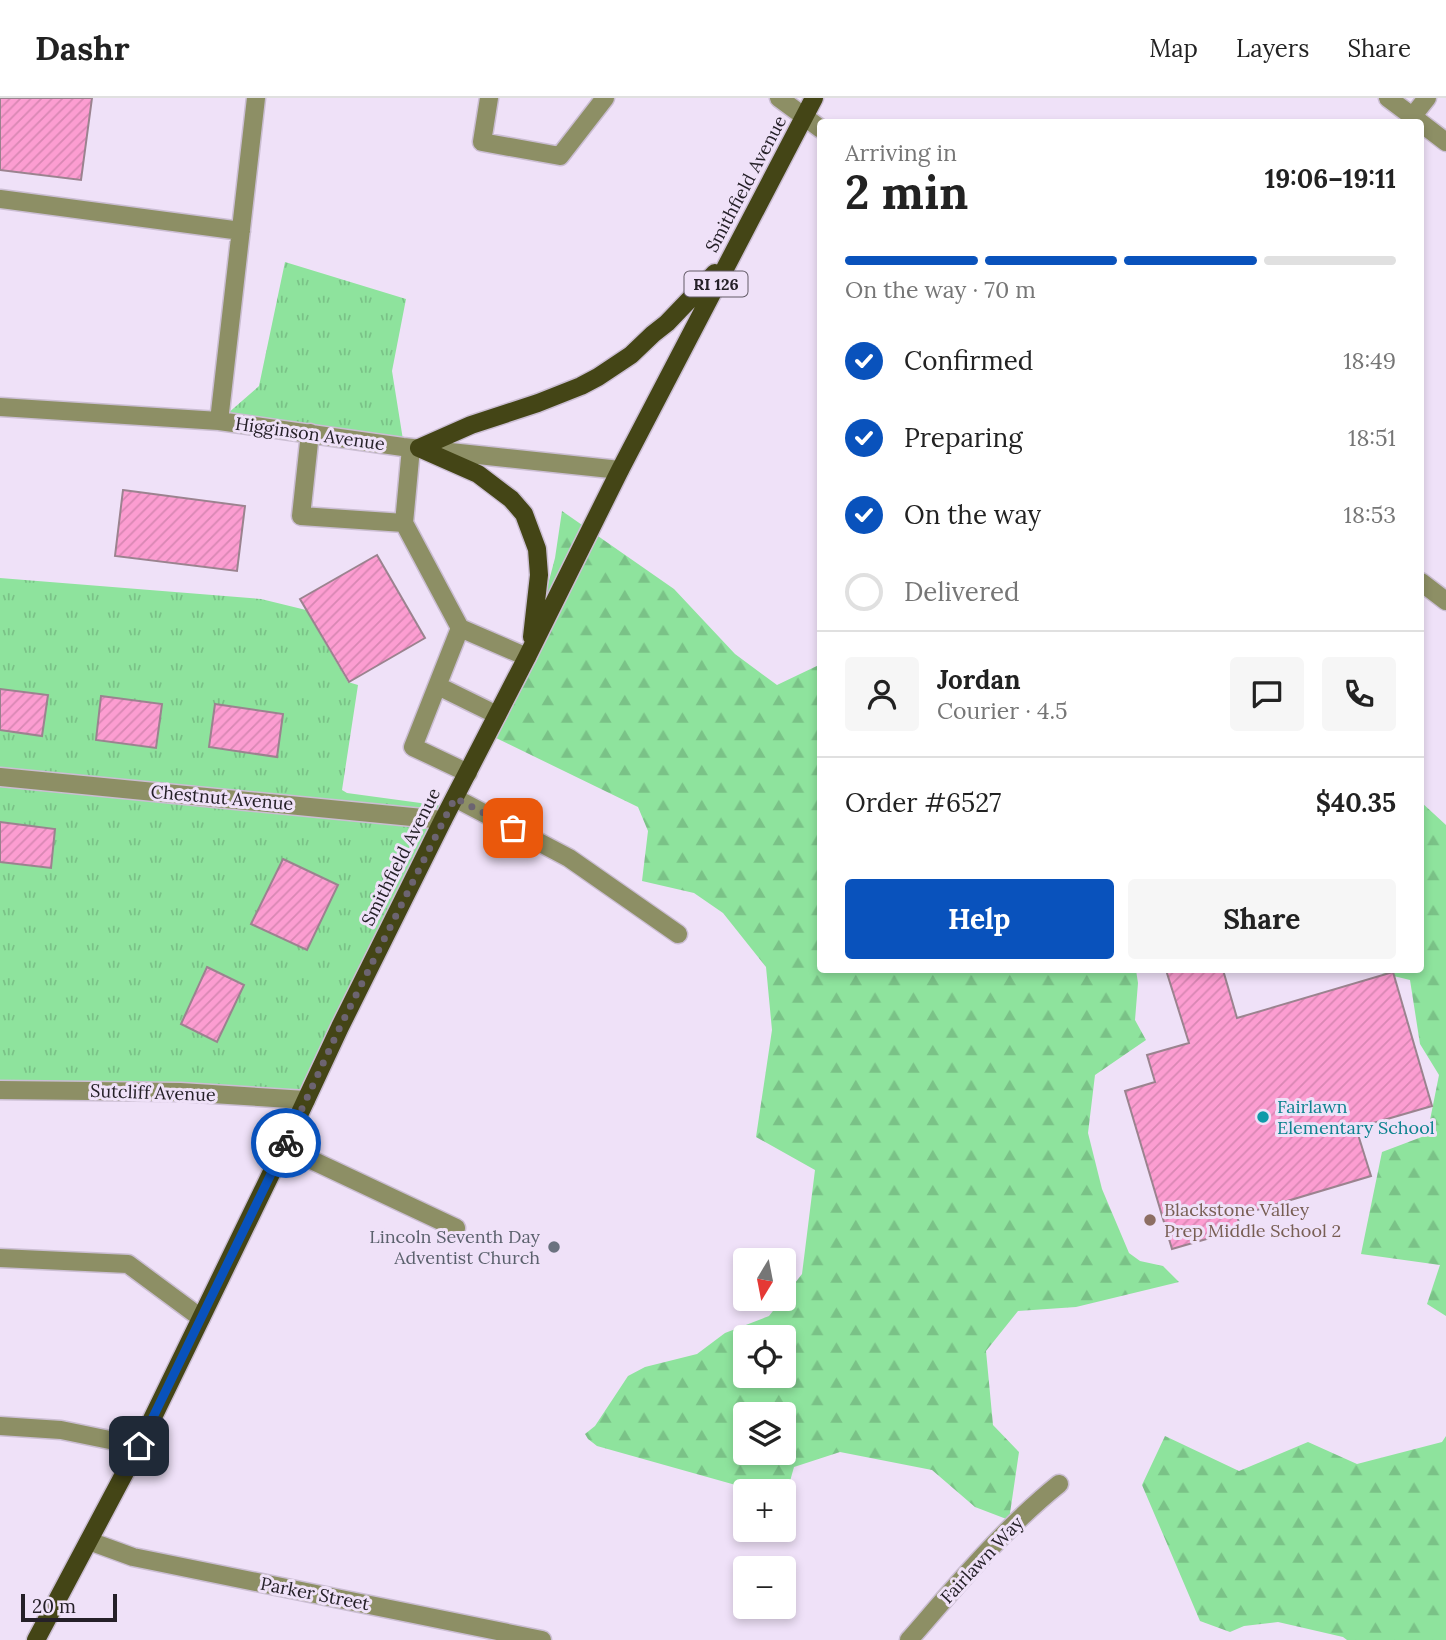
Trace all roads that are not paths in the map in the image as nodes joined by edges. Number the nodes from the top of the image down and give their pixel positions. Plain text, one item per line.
1 (256, 98) edge
2 (489, 98) edge
3 (605, 98) edge
4 (779, 98) edge
5 (814, 98) edge
6 (1388, 98) edge
7 (1427, 98) edge
8 (805, 117) junction
9 (1413, 119) edge
10 (1416, 119) edge
11 (817, 126) edge
12 (1424, 127) edge
13 (1446, 142) edge
14 (0, 200) edge
15 (241, 231) junction
16 (729, 261) junction
17 (0, 407) edge
18 (219, 421) junction
19 (310, 433) junction
20 (415, 448) junction
21 (620, 470) junction
22 (404, 523) junction
23 (1424, 584) edge
24 (1446, 601) edge
25 (460, 628) junction
26 (528, 655) junction
27 (438, 685) junction
28 (497, 715) junction
29 (468, 773) junction
30 (0, 777) edge
31 (455, 798) junction
32 (443, 820) junction
33 (678, 934) dead end
34 (0, 1090) edge
35 (306, 1100) junction
36 (284, 1147) junction
37 (456, 1228) dead end
38 (0, 1258) edge
39 (201, 1318) junction
40 (0, 1426) edge
41 (139, 1446) junction
42 (1059, 1484) dead end
43 (89, 1541) junction
44 (36, 1640) edge
45 (542, 1640) edge
46 (909, 1640) edge

1 - 15 street
2 - 3 street
4 - 8 street
5 - 8 main road, Smithfield Avenue / RI 126
6 - 9 street
7 - 10 street
8 - 11 street
8 - 16 main road, Smithfield Avenue / RI 126
12 - 13 street
14 - 15 street
15 - 18 street
16 - 20 main road
16 - 21 main road, Smithfield Avenue / RI 126
17 - 18 street, Higginson Avenue
18 - 19 street, Higginson Avenue
19 - 20 street, Higginson Avenue
19 - 22 street
20 - 21 street, Higginson Avenue
20 - 22 street
20 - 26 main road
21 - 26 main road, Smithfield Avenue / RI 126
22 - 25 street
23 - 24 street
25 - 26 street
25 - 27 street
26 - 28 main road, Smithfield Avenue / RI 126
27 - 28 street
27 - 29 street
28 - 29 main road, Smithfield Avenue / RI 126
29 - 31 main road, Smithfield Avenue / RI 126
30 - 32 street, Chestnut Avenue
31 - 32 main road, Smithfield Avenue / RI 126
31 - 33 street
32 - 35 main road, Smithfield Avenue / RI 126
34 - 35 street, Sutcliff Avenue
35 - 36 main road, Smithfield Avenue / RI 126
36 - 37 street
36 - 39 main road, Smithfield Avenue / RI 126
38 - 39 street
39 - 41 main road, Smithfield Avenue / RI 126
40 - 41 street
41 - 43 main road, Smithfield Avenue / RI 126
42 - 46 street, Fairlawn Way
43 - 44 main road, Smithfield Avenue / RI 126
43 - 45 street, Parker Street

